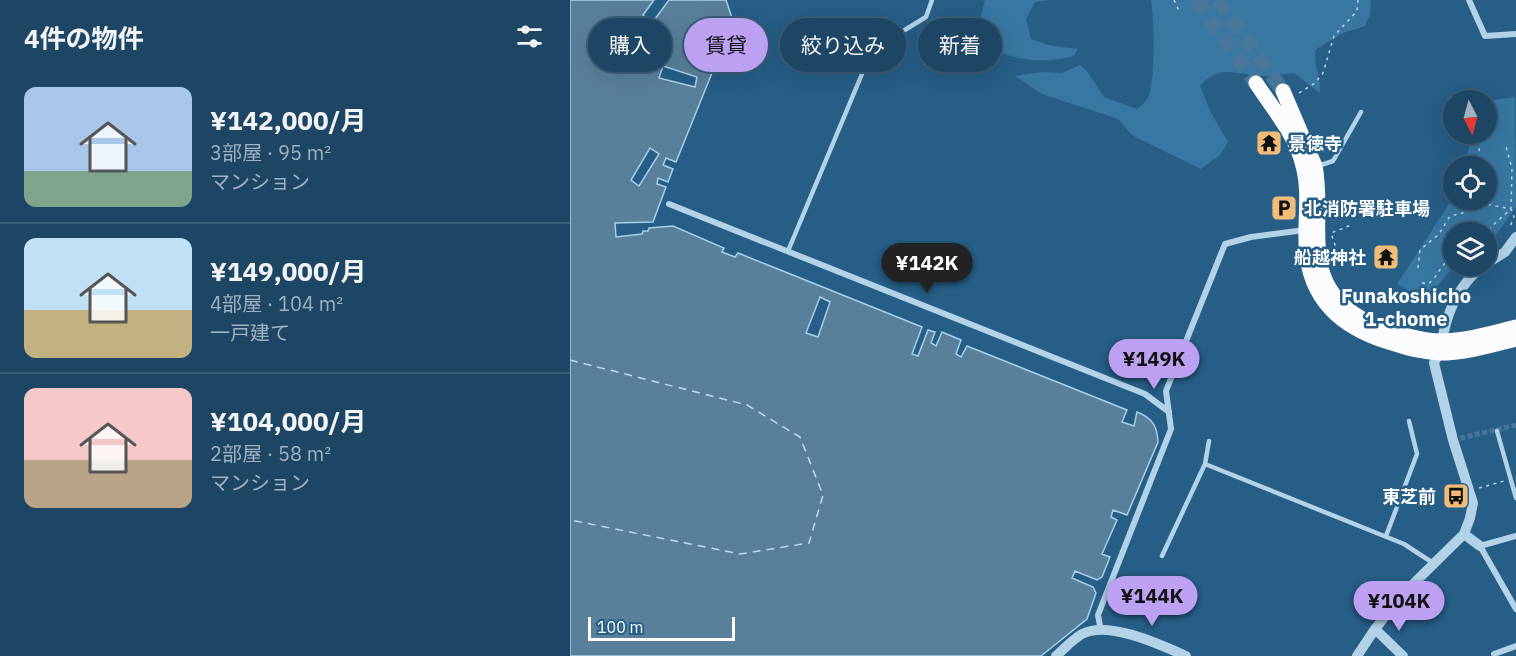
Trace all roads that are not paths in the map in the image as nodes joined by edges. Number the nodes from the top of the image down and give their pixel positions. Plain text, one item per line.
1 (932, 0) edge
2 (1469, 0) edge
3 (1516, 34) edge
4 (1256, 83) tunnel mouth
5 (1291, 92) tunnel mouth
6 (1361, 112) dead end
7 (1310, 167) junction
8 (669, 204) dead end
9 (1311, 230) junction
10 (1514, 235) edge
11 (788, 251) junction
12 (1497, 257) edge
13 (1473, 276) edge
14 (1516, 327) edge
15 (1516, 339) edge
16 (1441, 347) junction
17 (1169, 412) junction
18 (1409, 421) dead end
19 (1497, 430) dead end
20 (1209, 441) dead end
21 (1204, 464) junction
22 (1516, 498) edge
23 (1464, 534) junction
24 (1516, 536) edge
25 (1386, 537) junction
26 (1480, 546) junction
27 (1162, 556) dead end
28 (1433, 563) junction
29 (1516, 609) edge
30 (1375, 629) junction
31 (1101, 631) junction
32 (1516, 646) edge
33 (1494, 654) dead end
34 (1056, 656) edge
35 (1186, 656) edge
36 (1357, 656) edge
37 (1403, 656) edge

1 - 11 lane
2 - 3 street
4 - 7 highway
5 - 7 highway
6 - 7 lane
7 - 9 highway
8 - 11 street
9 - 16 highway
9 - 17 street
10 - 12 street
11 - 17 street
13 - 16 street
14 - 16 highway
15 - 16 highway
16 - 23 street
17 - 31 street
18 - 25 lane
19 - 22 lane
20 - 21 lane
21 - 25 lane
21 - 27 lane
23 - 26 street
23 - 28 street
24 - 26 street
25 - 28 lane
26 - 29 street
28 - 30 street
30 - 36 street
30 - 37 street
31 - 34 street
31 - 35 street
32 - 33 street

